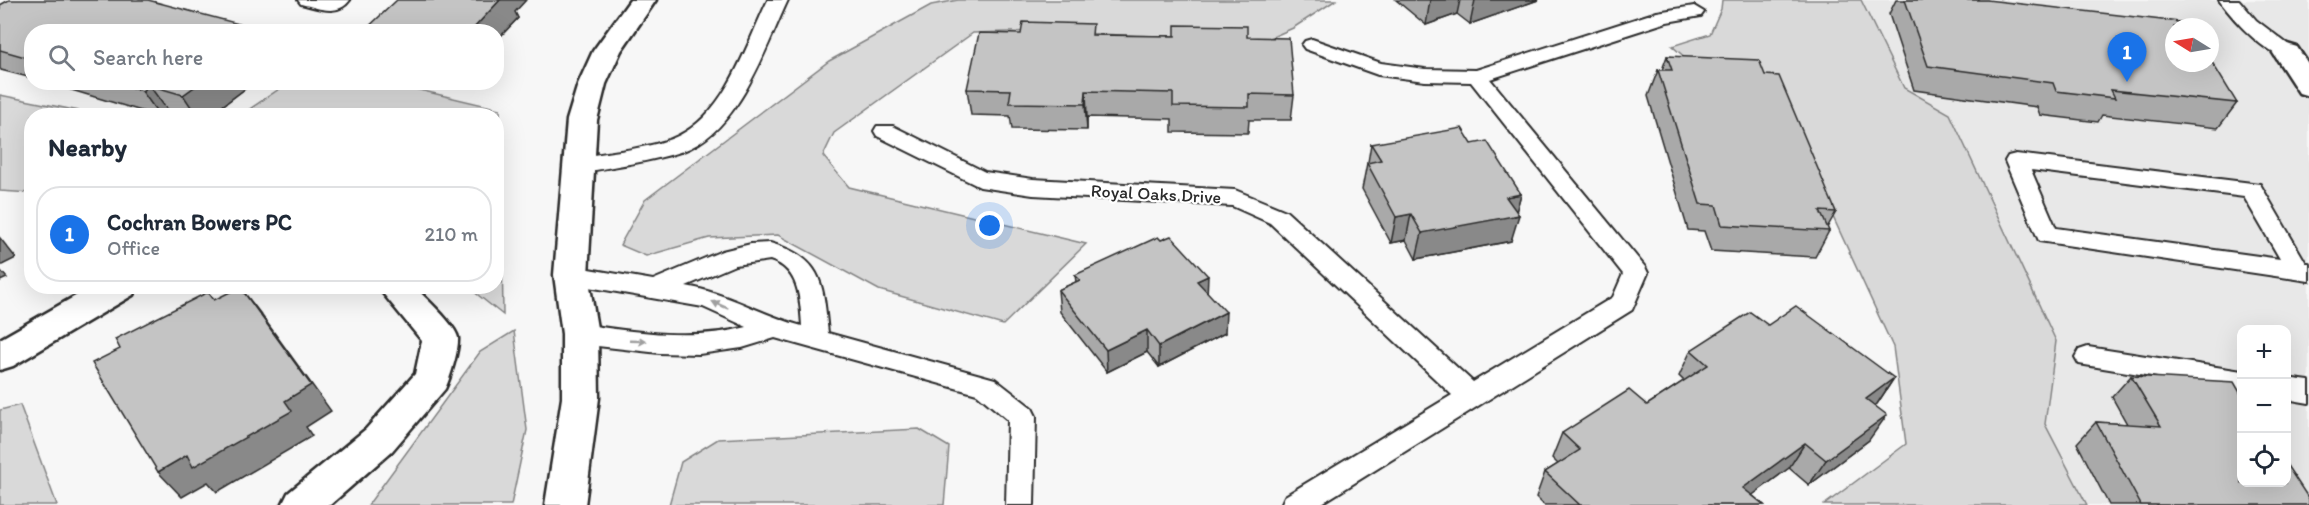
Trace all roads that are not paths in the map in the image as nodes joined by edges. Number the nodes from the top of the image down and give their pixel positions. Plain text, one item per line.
1 (308, 0) edge
2 (340, 0) edge
3 (643, 0) edge
4 (778, 0) edge
5 (2229, 0) edge
6 (1694, 12) dead end
7 (1312, 45) dead end
8 (2304, 71) edge
9 (1477, 76) junction
10 (885, 131) dead end
11 (580, 165) junction
12 (2303, 270) edge
13 (571, 275) junction
14 (657, 289) junction
15 (108, 294) edge
16 (401, 294) edge
17 (774, 328) junction
18 (580, 334) junction
19 (816, 340) junction
20 (0, 356) edge
21 (2088, 357) dead end
22 (2237, 380) edge
23 (2291, 389) edge
24 (2309, 392) edge
25 (1472, 397) junction
26 (302, 505) edge
27 (565, 505) edge
28 (1020, 505) edge
29 (1295, 505) edge

1 - 2 lane
3 - 11 street
4 - 11 lane
5 - 8 lane
6 - 9 lane
7 - 9 lane
9 - 25 lane
10 - 25 lane, Royal Oaks Drive
11 - 13 street
12 - 12 lane
13 - 14 lane
13 - 18 street
17 -> 14 lane
14 - 19 lane
15 - 20 street
16 - 26 street
18 -> 17 lane
17 - 19 lane
18 - 27 street
19 - 28 lane
21 - 22 lane
23 - 24 lane
25 - 29 lane

